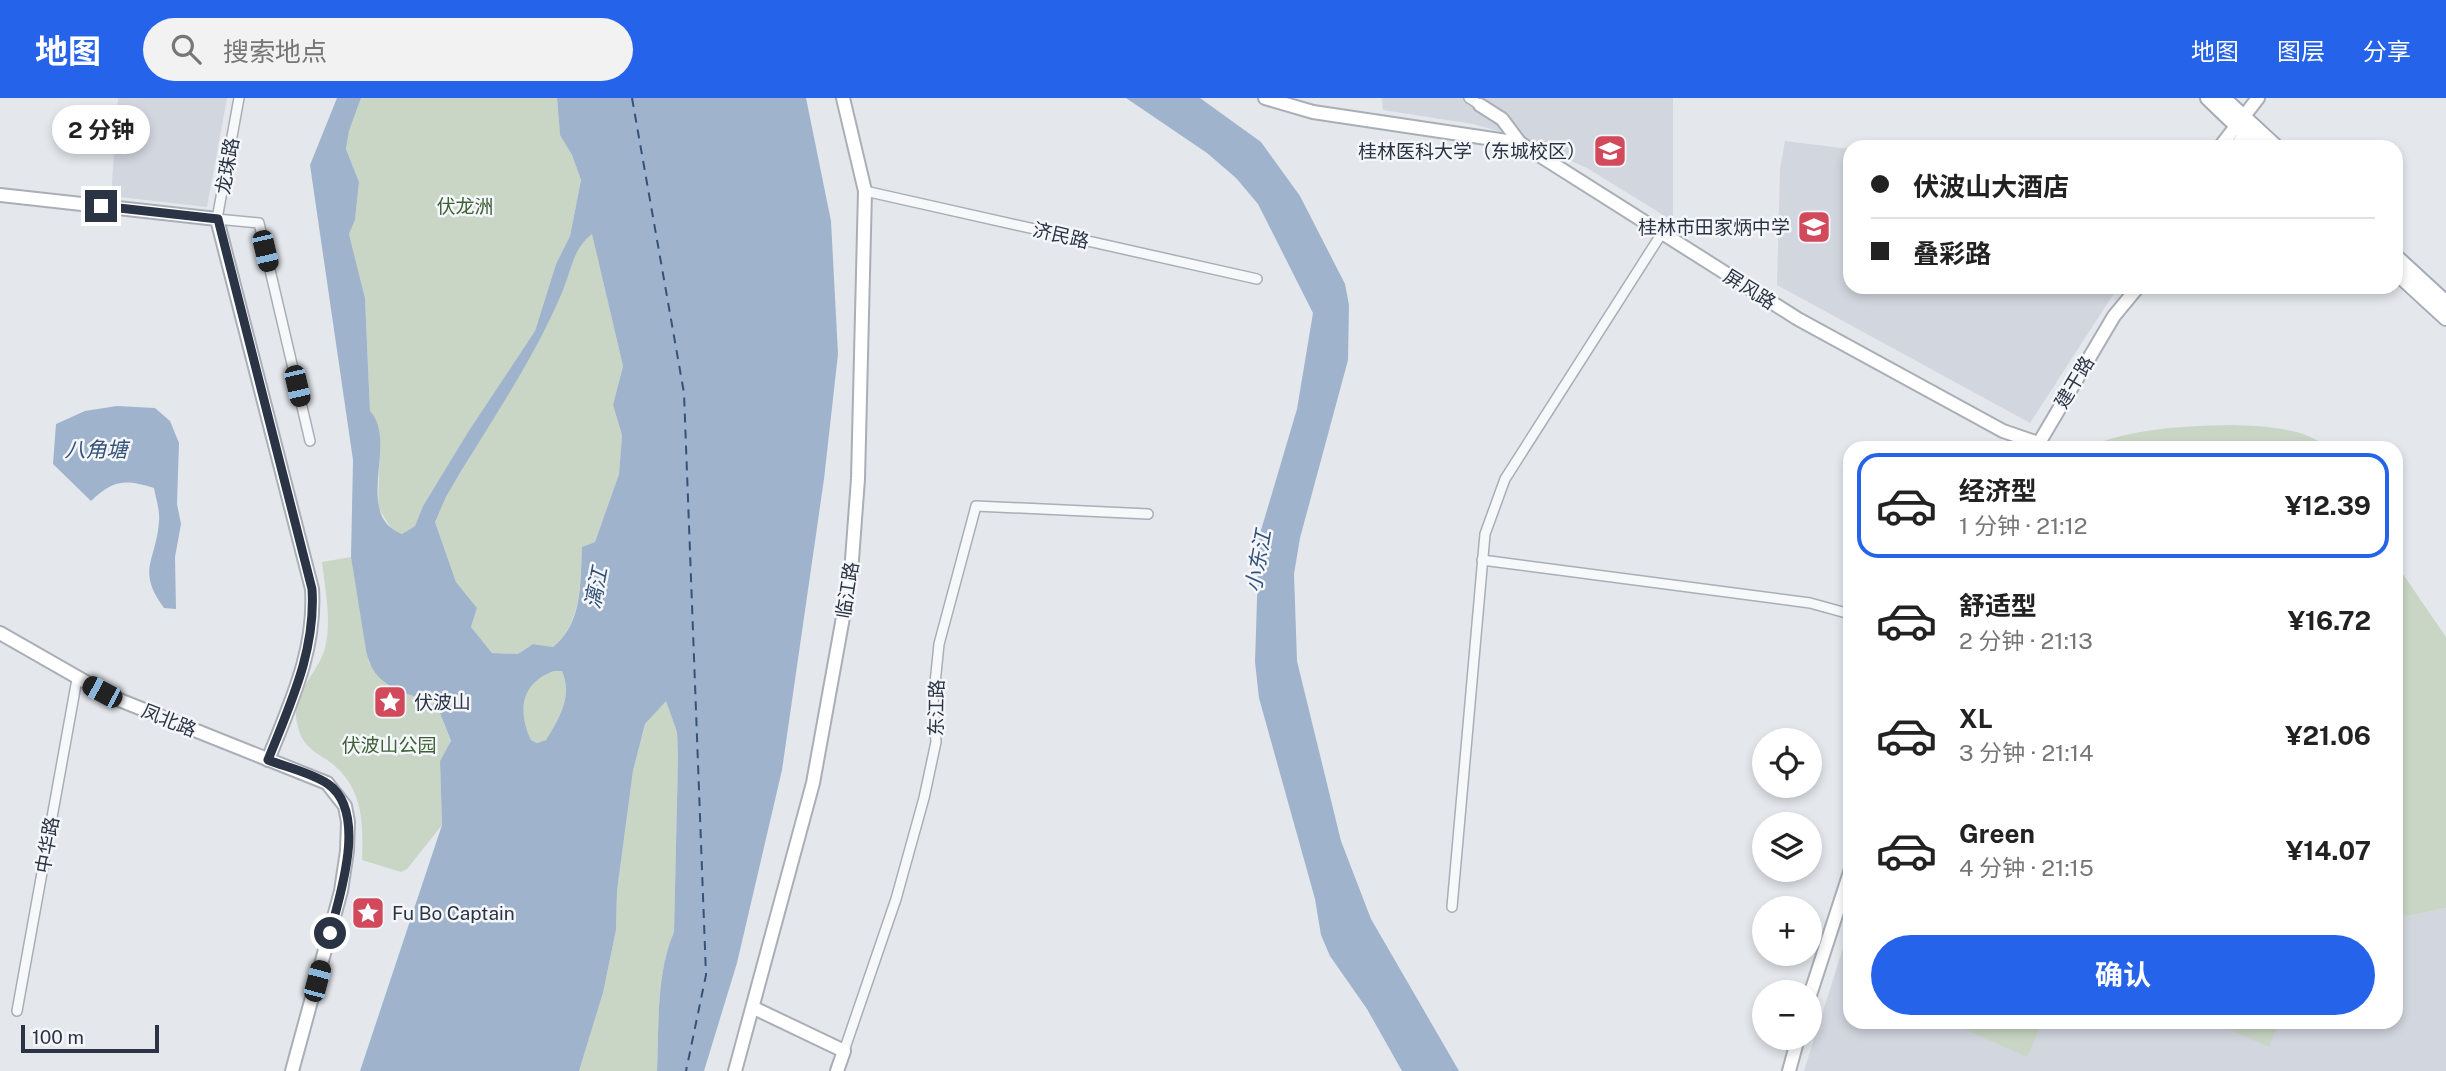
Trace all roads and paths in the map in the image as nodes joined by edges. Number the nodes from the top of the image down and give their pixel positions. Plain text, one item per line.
1 (239, 98) edge
2 (843, 98) edge
3 (1265, 98) edge
4 (2208, 98) edge
5 (2223, 98) edge
6 (2258, 98) edge
7 (1475, 102) edge
8 (2242, 126) junction
9 (2227, 140) edge
10 (2238, 140) edge
11 (2253, 140) edge
12 (2265, 140) edge
13 (1520, 143) junction
14 (865, 191) junction
15 (0, 195) edge
16 (218, 219) junction
17 (1662, 233) junction
18 (2403, 263) edge
19 (2403, 278) edge
20 (1257, 279) dead end
21 (2124, 294) edge
22 (2132, 294) edge
23 (2446, 303) edge
24 (2114, 316) junction
25 (2446, 318) edge
26 (310, 441) dead end
27 (2025, 441) edge
28 (2040, 441) edge
29 (1148, 514) dead end
30 (1482, 560) junction
31 (1843, 612) edge
32 (0, 633) edge
33 (77, 679) junction
34 (268, 760) junction
35 (1843, 894) edge
36 (1452, 907) dead end
37 (1815, 980) edge
38 (754, 1008) junction
39 (17, 1011) dead end
40 (1794, 1050) edge
41 (844, 1051) junction
42 (292, 1071) edge
43 (735, 1071) edge
44 (837, 1071) edge
45 (1788, 1071) edge

1 - 16 street, 龙珠路
2 - 14 street, 临江路
3 - 13 street
4 - 8 main road
5 - 8 main road
6 - 8 street
7 - 13 street, 屏风路
8 - 9 street
8 - 10 street
8 - 11 main road
8 - 12 main road
13 - 17 street, 屏风路
14 - 20 street, 济民路
14 - 38 street, 临江路
15 - 16 street
16 - 26 street
16 - 34 street, 龙珠路
17 - 27 street, 屏风路
17 - 30 street
18 - 23 main road
19 - 25 main road
21 - 24 street, 建干路
22 - 24 street, 建干路
24 - 28 street, 建干路
29 - 41 street, 东江路
30 - 31 street
30 - 36 street
32 - 33 street, 凤北路
33 - 34 street, 凤北路
33 - 39 street, 中华路
34 - 42 street, 凤北路
35 - 37 street
38 - 41 street
38 - 43 street, 临江路
40 - 45 street
41 - 44 street, 东江路

